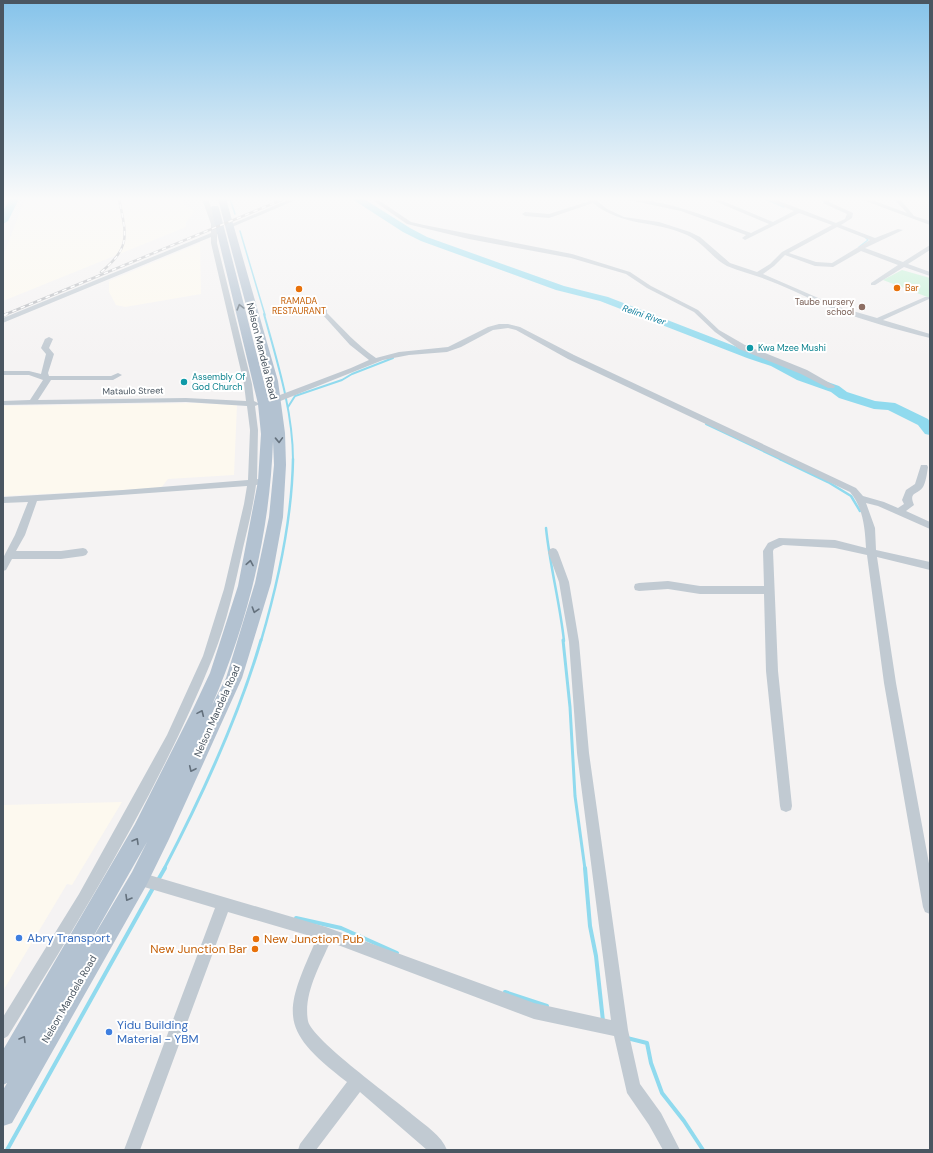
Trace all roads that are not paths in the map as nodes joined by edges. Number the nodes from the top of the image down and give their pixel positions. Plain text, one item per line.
1 (167, 253) edge
2 (230, 253) edge
3 (235, 253) edge
4 (555, 253) edge
5 (715, 253) edge
6 (784, 253) joint
7 (855, 253) edge
8 (872, 253) edge
9 (921, 253) edge
10 (903, 264) junction
11 (758, 274) junction
12 (930, 274) edge
13 (873, 284) dead end
14 (926, 298) dead end
15 (325, 308) dead end
16 (3, 320) edge
17 (877, 321) junction
18 (930, 336) edge
19 (49, 339) dead end
20 (374, 360) junction
21 (3, 373) edge
22 (118, 375) dead end
23 (46, 378) junction
24 (831, 386) dead end
25 (263, 402) junction
26 (3, 403) edge
27 (32, 403) junction
28 (924, 467) dead end
29 (259, 481) junction
30 (34, 498) junction
31 (860, 498) junction
32 (3, 500) edge
33 (898, 512) junction
34 (930, 526) edge
35 (83, 552) dead end
36 (553, 552) dead end
37 (871, 552) junction
38 (10, 555) junction
39 (930, 566) edge
40 (3, 568) edge
41 (255, 584) junction
42 (639, 587) dead end
43 (770, 590) junction
44 (786, 806) dead end
45 (139, 879) junction
46 (224, 903) junction
47 (930, 907) edge
48 (326, 934) junction
49 (620, 1030) junction
50 (3, 1031) edge
51 (3, 1073) edge
52 (358, 1081) junction
53 (3, 1114) edge
54 (132, 1150) edge
55 (306, 1150) edge
56 (439, 1150) edge
57 (672, 1150) edge

1 - 16 street
2 - 25 street
3 - 25 main road, Nelson Mandela Road
4 - 24 street
5 - 11 street
6 - 7 street
6 - 11 street
8 - 10 street
9 - 10 street
10 - 12 street
10 - 13 street
11 - 17 street
14 - 17 street
15 - 20 street
17 - 18 street
19 - 23 street
20 - 25 street
20 - 31 street
21 - 23 street
22 - 23 street
23 - 27 street
25 - 27 street, Mataulo Street
25 - 29 main road, Nelson Mandela Road
25 -> 41 main road, Nelson Mandela Road
26 - 27 street, Mataulo Street
28 - 33 street
29 - 30 street
41 -> 29 main road, Nelson Mandela Road
29 - 50 street
30 - 32 street
30 - 38 street
31 - 33 street
31 - 37 street
33 - 34 street
35 - 38 street
36 - 49 street
37 - 39 street
37 - 43 street
37 - 47 street
38 - 40 street
41 -> 45 main road, Nelson Mandela Road
51 -> 41 main road, Nelson Mandela Road
42 - 43 street
43 - 44 street
45 - 46 street
45 -> 53 main road, Nelson Mandela Road
46 - 48 street
46 - 54 street
48 - 49 street
48 - 52 street
49 - 57 street
52 - 55 street
52 - 56 street

